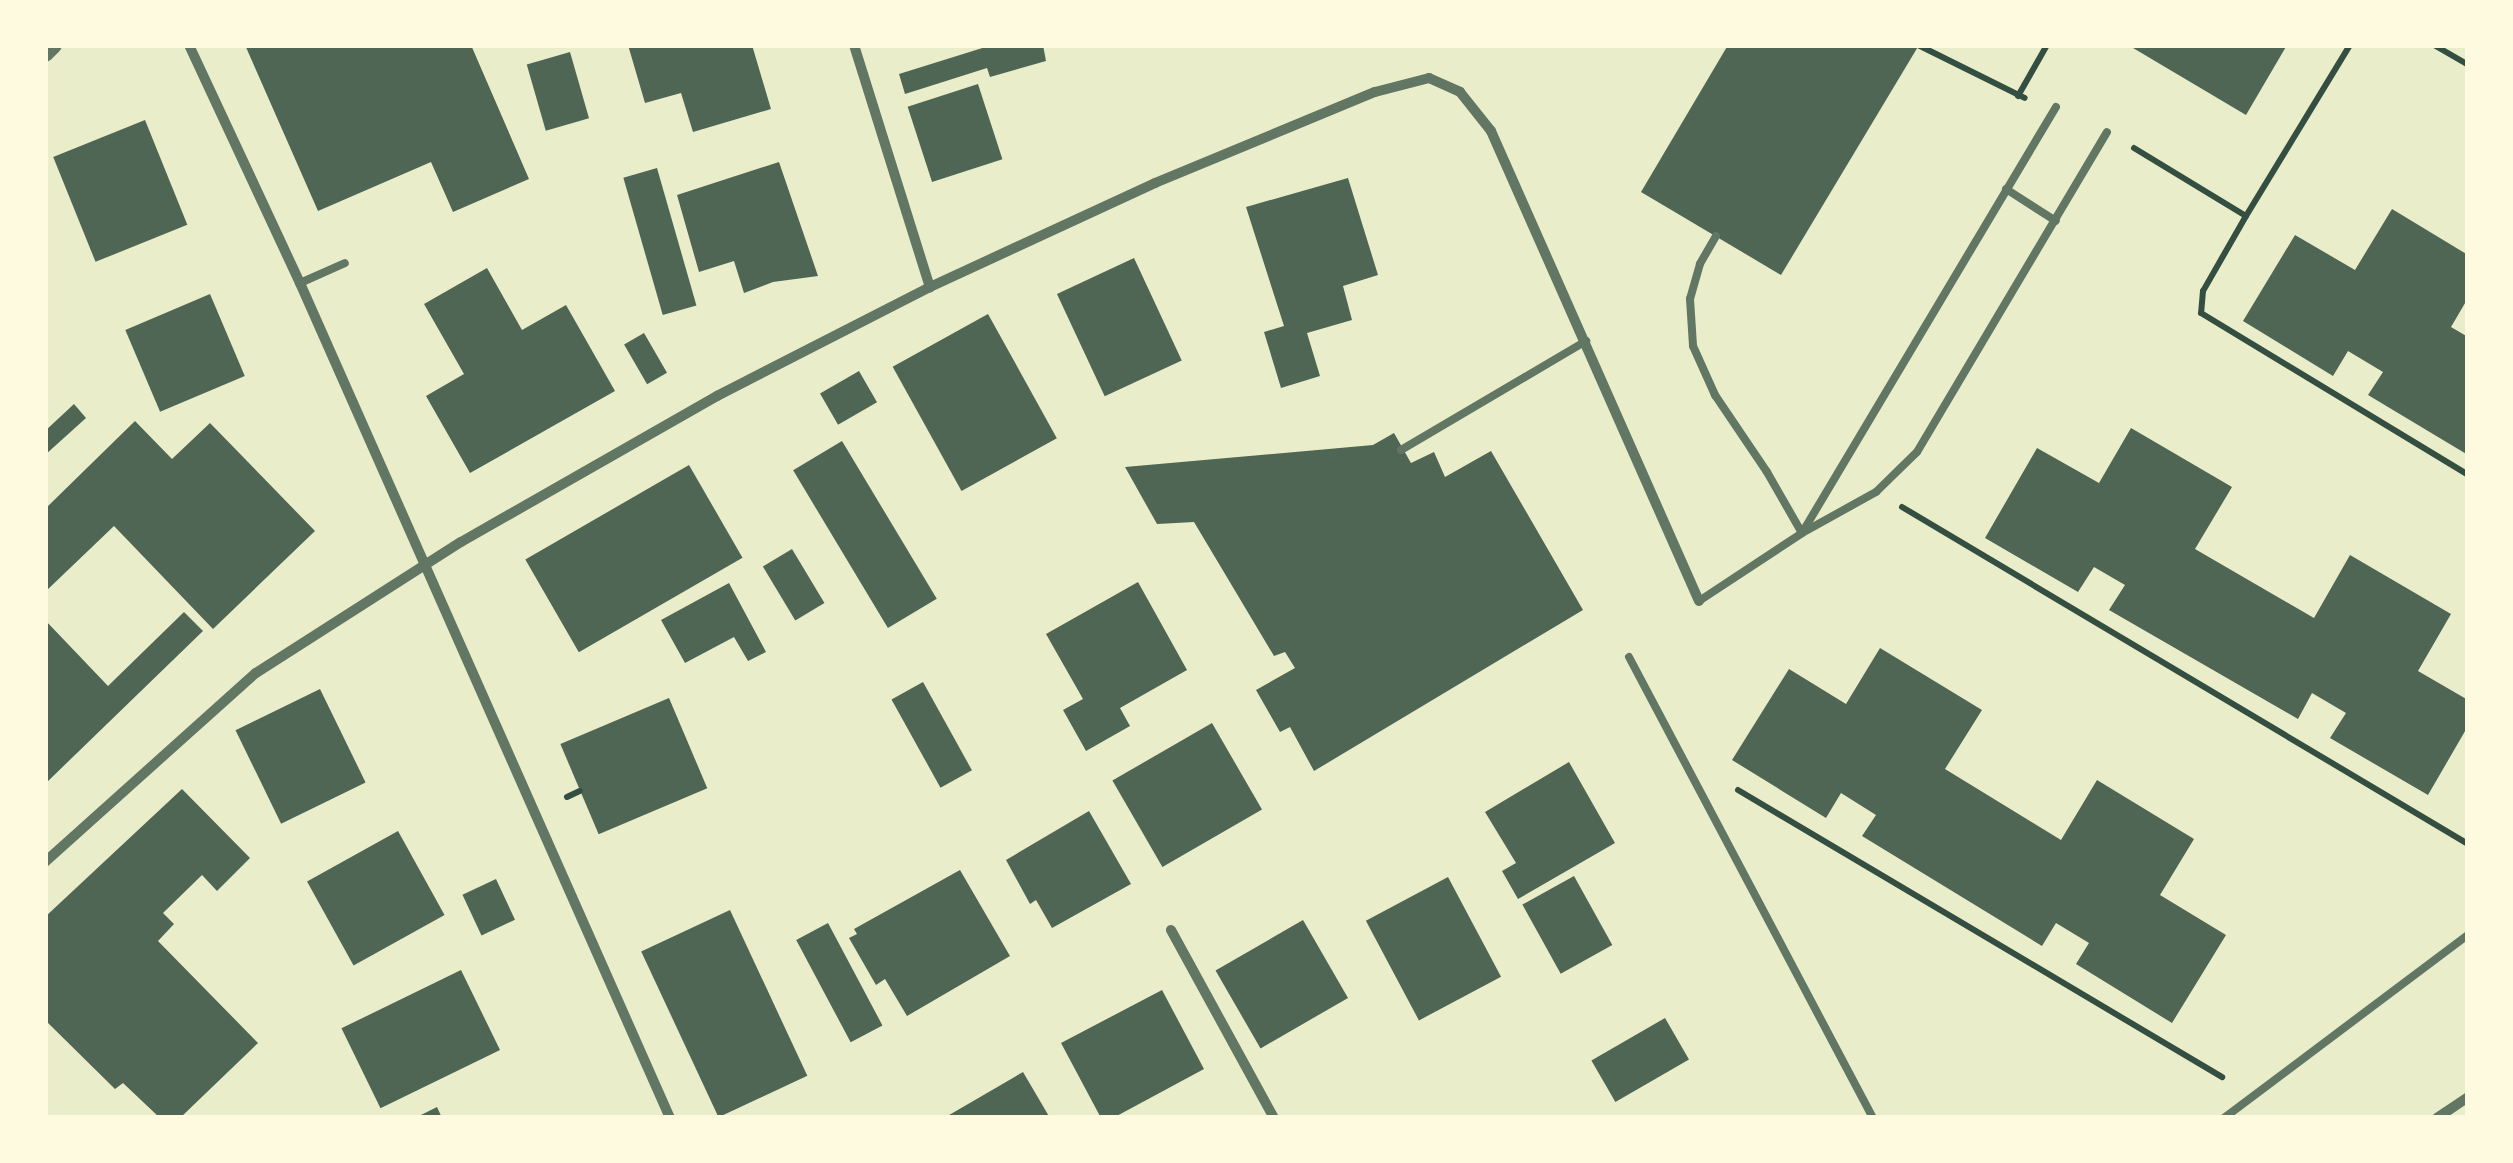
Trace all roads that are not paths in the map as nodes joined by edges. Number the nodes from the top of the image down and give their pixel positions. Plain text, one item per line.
1 (53, 45) edge
2 (189, 45) edge
3 (854, 45) edge
4 (45, 53) edge
5 (2056, 107) road end
6 (2107, 132) road end
7 (2006, 189) junction
8 (2056, 221) junction
9 (1716, 236) dead end
10 (346, 264) dead end
11 (300, 283) junction
12 (930, 287) junction
13 (1586, 341) junction
14 (1401, 450) dead end
15 (1802, 533) junction
16 (426, 564) junction
17 (1699, 602) joint
18 (1630, 657) dead end
19 (45, 862) edge
20 (1171, 930) dead end
21 (2468, 935) edge
22 (2468, 1097) edge
23 (670, 1118) edge
24 (1274, 1118) edge
25 (1873, 1118) edge
26 (2224, 1118) edge
27 (2437, 1118) edge

1 - 4 street
2 - 11 street
3 - 12 street
5 - 7 lane
6 - 8 lane
7 - 8 lane
7 - 15 lane
8 - 15 lane
9 - 15 lane
10 - 11 lane
11 - 16 street
12 - 13 street
12 - 16 street
13 - 14 lane
13 - 17 street
15 - 17 lane
16 - 19 street
16 - 23 street
18 - 25 lane
20 - 24 street
21 - 26 lane
22 - 27 street

